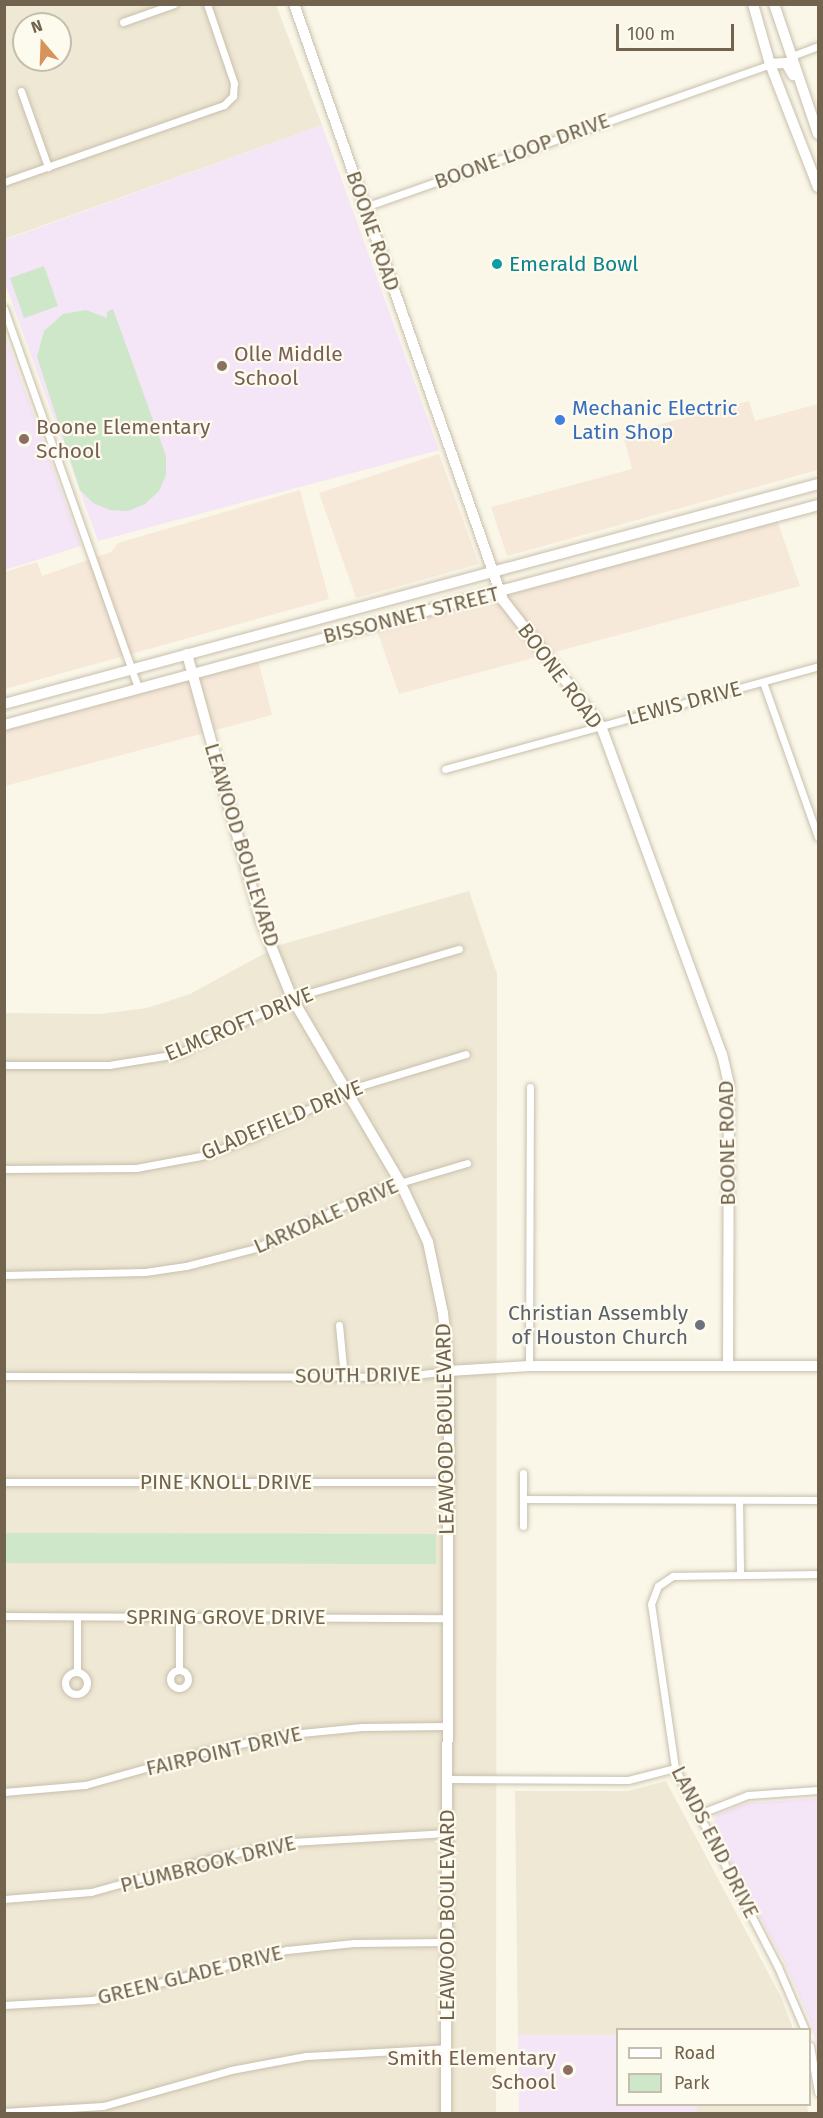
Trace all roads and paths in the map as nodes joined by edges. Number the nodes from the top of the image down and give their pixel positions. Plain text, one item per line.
1 (174, 4) edge
2 (207, 4) edge
3 (294, 4) edge
4 (753, 4) edge
5 (774, 4) edge
6 (123, 22) dead end
7 (819, 46) edge
8 (792, 56) junction
9 (770, 64) junction
10 (21, 91) dead end
11 (808, 107) junction
12 (819, 134) edge
13 (814, 163) edge
14 (48, 167) junction
15 (4, 182) edge
16 (819, 188) edge
17 (365, 207) junction
18 (4, 309) edge
19 (819, 484) edge
20 (764, 499) junction
21 (819, 505) edge
22 (769, 519) junction
23 (492, 572) junction
24 (500, 592) junction
25 (187, 654) junction
26 (819, 666) edge
27 (132, 669) junction
28 (192, 673) junction
29 (763, 682) junction
30 (138, 688) junction
31 (4, 704) edge
32 (4, 725) edge
33 (601, 726) junction
34 (445, 769) dead end
35 (819, 837) edge
36 (459, 949) dead end
37 (292, 998) junction
38 (466, 1054) dead end
39 (4, 1065) edge
40 (530, 1087) dead end
41 (347, 1090) junction
42 (467, 1163) dead end
43 (4, 1169) edge
44 (400, 1182) junction
45 (4, 1275) edge
46 (339, 1325) dead end
47 (728, 1365) junction
48 (529, 1366) junction
49 (819, 1366) edge
50 (449, 1371) junction
51 (4, 1376) edge
52 (344, 1377) junction
53 (523, 1473) dead end
54 (4, 1482) edge
55 (447, 1482) junction
56 (523, 1499) junction
57 (739, 1500) junction
58 (819, 1500) edge
59 (523, 1526) dead end
60 (740, 1574) junction
61 (819, 1574) edge
62 (4, 1616) edge
63 (78, 1617) junction
64 (179, 1617) junction
65 (447, 1618) junction
66 (179, 1669) dead end
67 (77, 1672) dead end
68 (447, 1726) junction
69 (675, 1768) junction
70 (446, 1779) junction
71 (819, 1790) edge
72 (4, 1792) edge
73 (699, 1814) junction
74 (448, 1833) junction
75 (4, 1899) edge
76 (447, 1942) junction
77 (4, 2005) edge
78 (804, 2028) edge
79 (447, 2049) junction
80 (811, 2051) edge
81 (819, 2092) edge
82 (4, 2112) edge
83 (446, 2114) edge

1 - 6 street
2 - 14 street
3 - 17 street, BOONE ROAD
4 - 9 street
5 - 8 street
7 - 8 street
8 - 11 street
9 - 11 street
9 - 13 street
9 - 17 street, BOONE LOOP DRIVE
10 - 14 street
11 - 12 street
13 - 16 street
14 - 15 street
17 - 23 street, BOONE ROAD
18 - 27 street
19 - 20 street, BISSONNET STREET
20 - 22 street
20 - 23 street, BISSONNET STREET
21 - 22 street, BISSONNET STREET
22 - 24 street, BISSONNET STREET
23 - 24 street, BOONE ROAD
23 - 25 street, BISSONNET STREET
24 - 28 street, BISSONNET STREET
24 - 33 street, BOONE ROAD
25 - 27 street, BISSONNET STREET
25 - 28 street, LEAWOOD BOULEVARD
26 - 29 street, LEWIS DRIVE
27 - 30 street
27 - 31 street, BISSONNET STREET
28 - 30 street, BISSONNET STREET
28 - 37 street, LEAWOOD BOULEVARD
29 - 33 street, LEWIS DRIVE
29 - 35 street
30 - 32 street, BISSONNET STREET
33 - 34 street, LEWIS DRIVE
33 - 47 street, BOONE ROAD
36 - 37 street, ELMCROFT DRIVE
37 - 39 street, ELMCROFT DRIVE
37 - 41 street, LEAWOOD BOULEVARD
38 - 41 street, GLADEFIELD DRIVE
40 - 48 street
41 - 43 street, GLADEFIELD DRIVE
41 - 44 street, LEAWOOD BOULEVARD
42 - 44 street, LARKDALE DRIVE
44 - 45 street, LARKDALE DRIVE
44 - 50 street, LEAWOOD BOULEVARD
46 - 52 street
47 - 48 street, SOUTH DRIVE
47 - 49 street, SOUTH DRIVE
48 - 50 street, SOUTH DRIVE
50 - 52 street, SOUTH DRIVE
50 - 55 street, LEAWOOD BOULEVARD
51 - 52 street, SOUTH DRIVE
53 - 56 street
54 - 55 street, PINE KNOLL DRIVE
55 - 65 street, LEAWOOD BOULEVARD
56 - 57 street
56 - 59 street
57 - 58 street
57 - 60 street
60 - 61 street
60 - 69 street, LANDS END DRIVE
62 - 63 street, SPRING GROVE DRIVE
63 - 64 street, SPRING GROVE DRIVE
63 - 67 street
64 - 65 street, SPRING GROVE DRIVE
64 - 66 street
65 - 68 street, LEAWOOD BOULEVARD
68 - 70 street, LEAWOOD BOULEVARD
68 - 72 street, FAIRPOINT DRIVE
69 - 70 street
69 - 73 street, LANDS END DRIVE
70 - 74 street, LEAWOOD BOULEVARD
71 - 73 street
73 - 78 street, LANDS END DRIVE
74 - 75 street, PLUMBROOK DRIVE
74 - 76 street, LEAWOOD BOULEVARD
76 - 77 street, GREEN GLADE DRIVE
76 - 79 street, LEAWOOD BOULEVARD
79 - 82 street
79 - 83 street, LEAWOOD BOULEVARD
80 - 81 street

